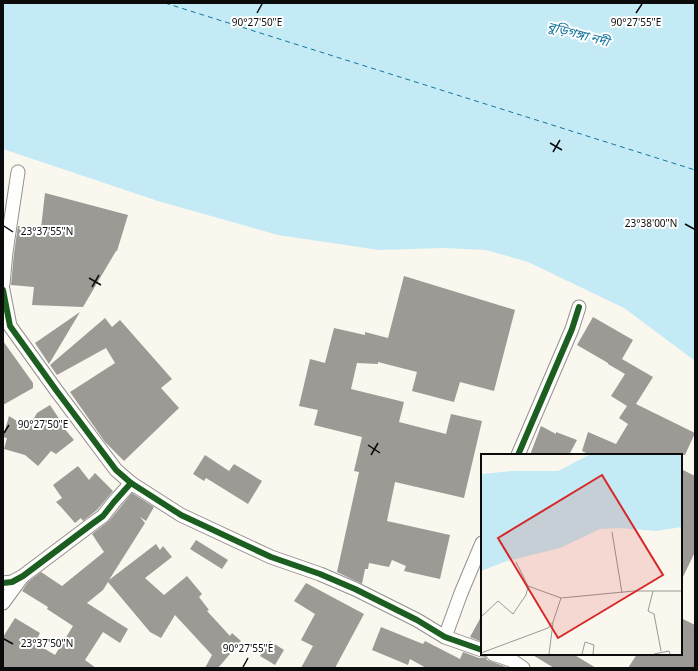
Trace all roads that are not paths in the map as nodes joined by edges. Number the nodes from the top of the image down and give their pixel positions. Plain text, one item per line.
1 (18, 172) dead end
2 (3, 284) edge
3 (3, 290) edge
4 (579, 308) dead end
5 (7, 330) edge
6 (518, 454) edge
7 (131, 483) junction
8 (481, 545) edge
9 (23, 576) junction
10 (3, 583) edge
11 (3, 604) edge
12 (445, 636) junction
13 (481, 650) edge
14 (496, 655) edge
15 (524, 668) edge

1 - 2 street
3 - 5 street
4 - 6 street
5 - 7 street
7 - 9 street
7 - 12 street
8 - 12 street
9 - 10 street
9 - 11 street
12 - 13 street
14 - 15 street

